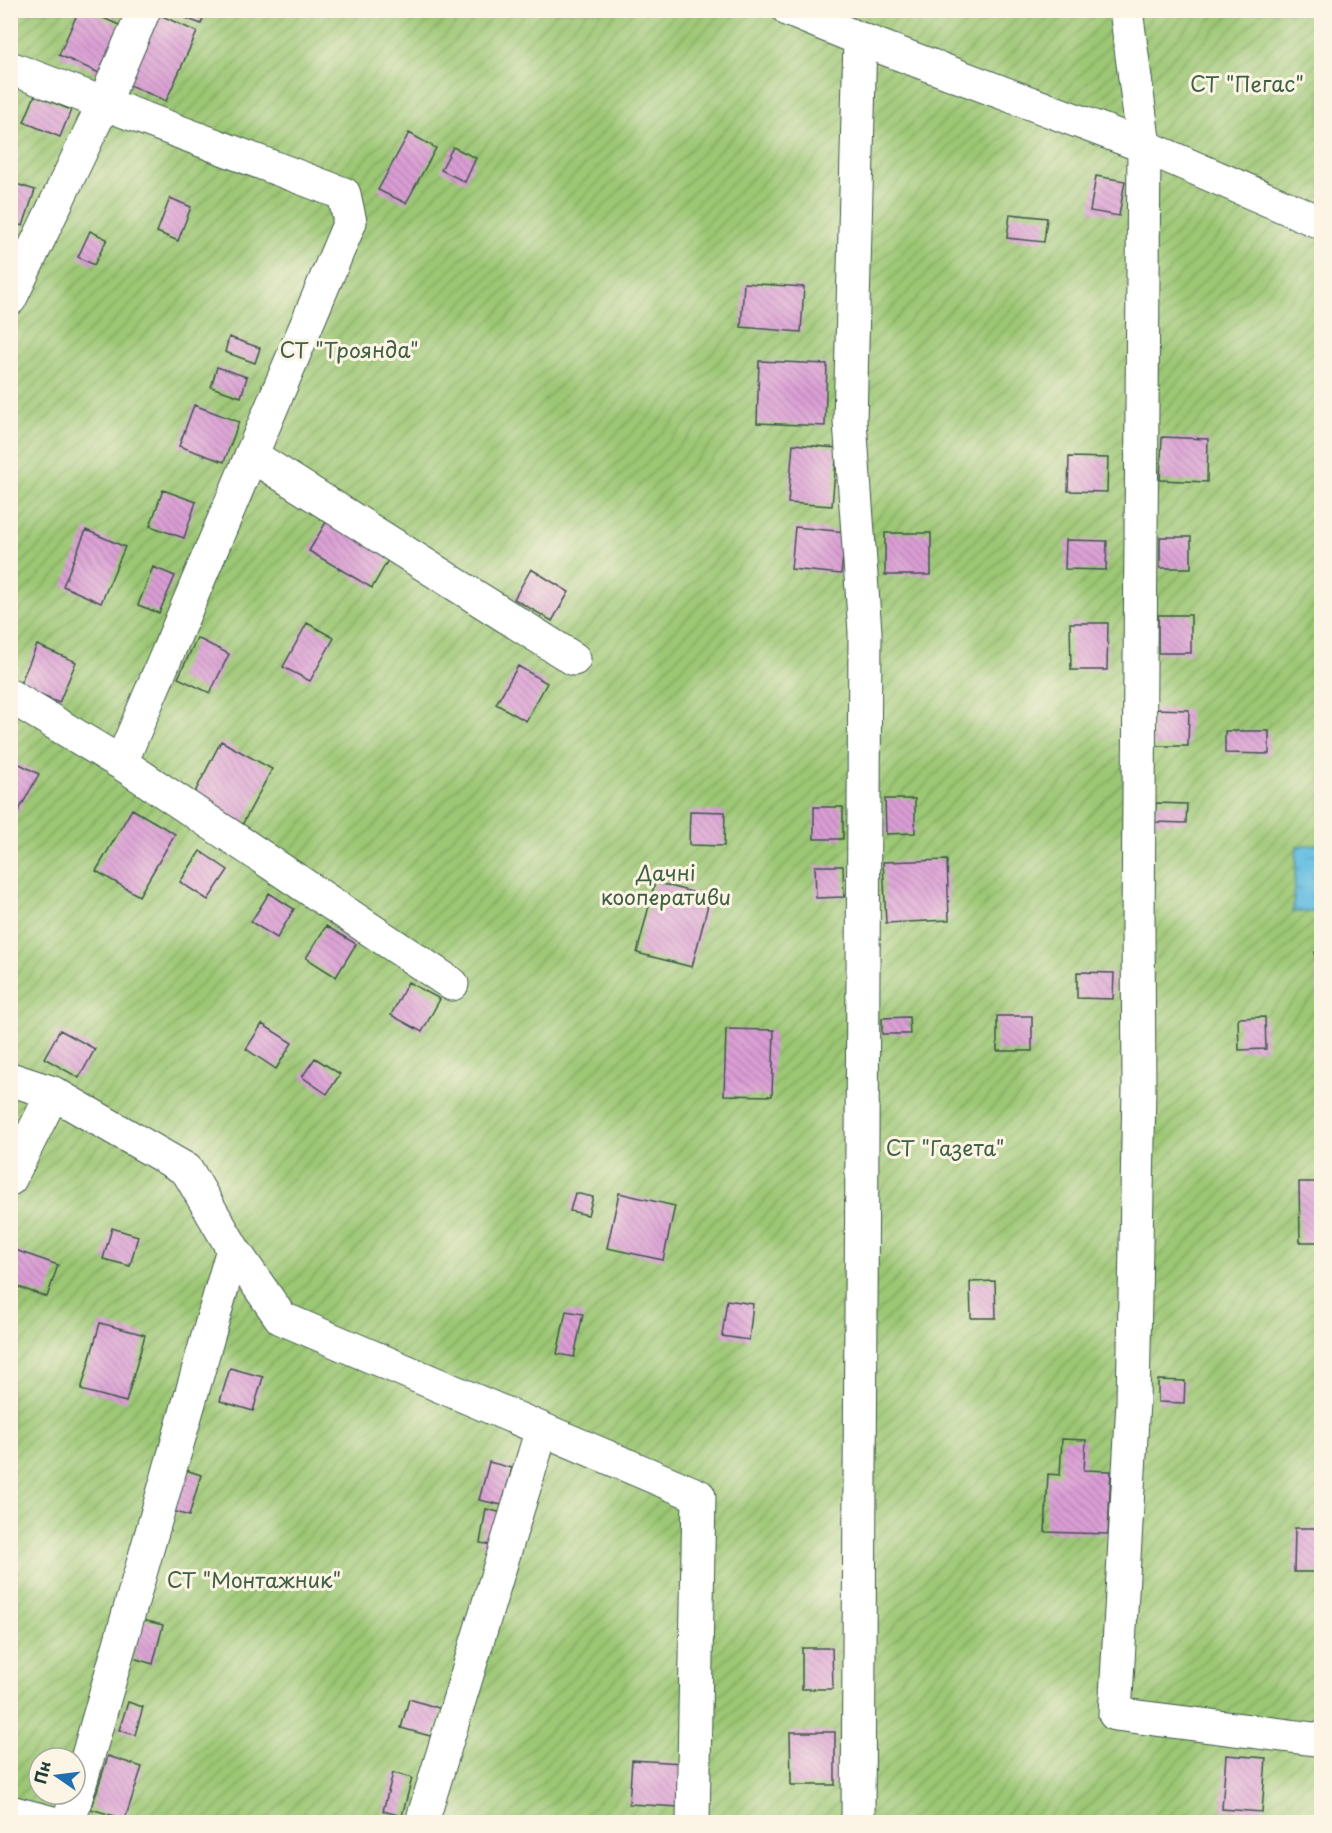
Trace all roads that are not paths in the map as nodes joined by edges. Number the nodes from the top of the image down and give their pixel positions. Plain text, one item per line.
1 (144, 10) edge
2 (789, 10) edge
3 (1126, 10) edge
4 (860, 39) junction
5 (10, 68) edge
6 (104, 103) junction
7 (1144, 146) junction
8 (1322, 223) edge
9 (10, 299) edge
10 (251, 455) junction
11 (574, 659) dead end
12 (10, 696) edge
13 (121, 763) junction
14 (452, 984) dead end
15 (10, 1079) edge
16 (53, 1093) junction
17 (10, 1179) edge
18 (233, 1249) junction
19 (542, 1429) junction
20 (1322, 1740) edge
21 (10, 1812) edge
22 (49, 1822) edge
23 (69, 1822) edge
24 (422, 1822) edge
25 (693, 1822) edge
26 (858, 1822) edge

1 - 6 street
2 - 4 street
3 - 7 street
4 - 7 street
4 - 26 street
5 - 6 street
6 - 9 street
6 - 10 street
7 - 8 street
7 - 20 street
10 - 11 street
10 - 13 street
12 - 13 street
13 - 14 street
15 - 16 street
16 - 17 street
16 - 18 street
18 - 19 street
18 - 23 street
19 - 24 street
19 - 25 street
21 - 22 street

